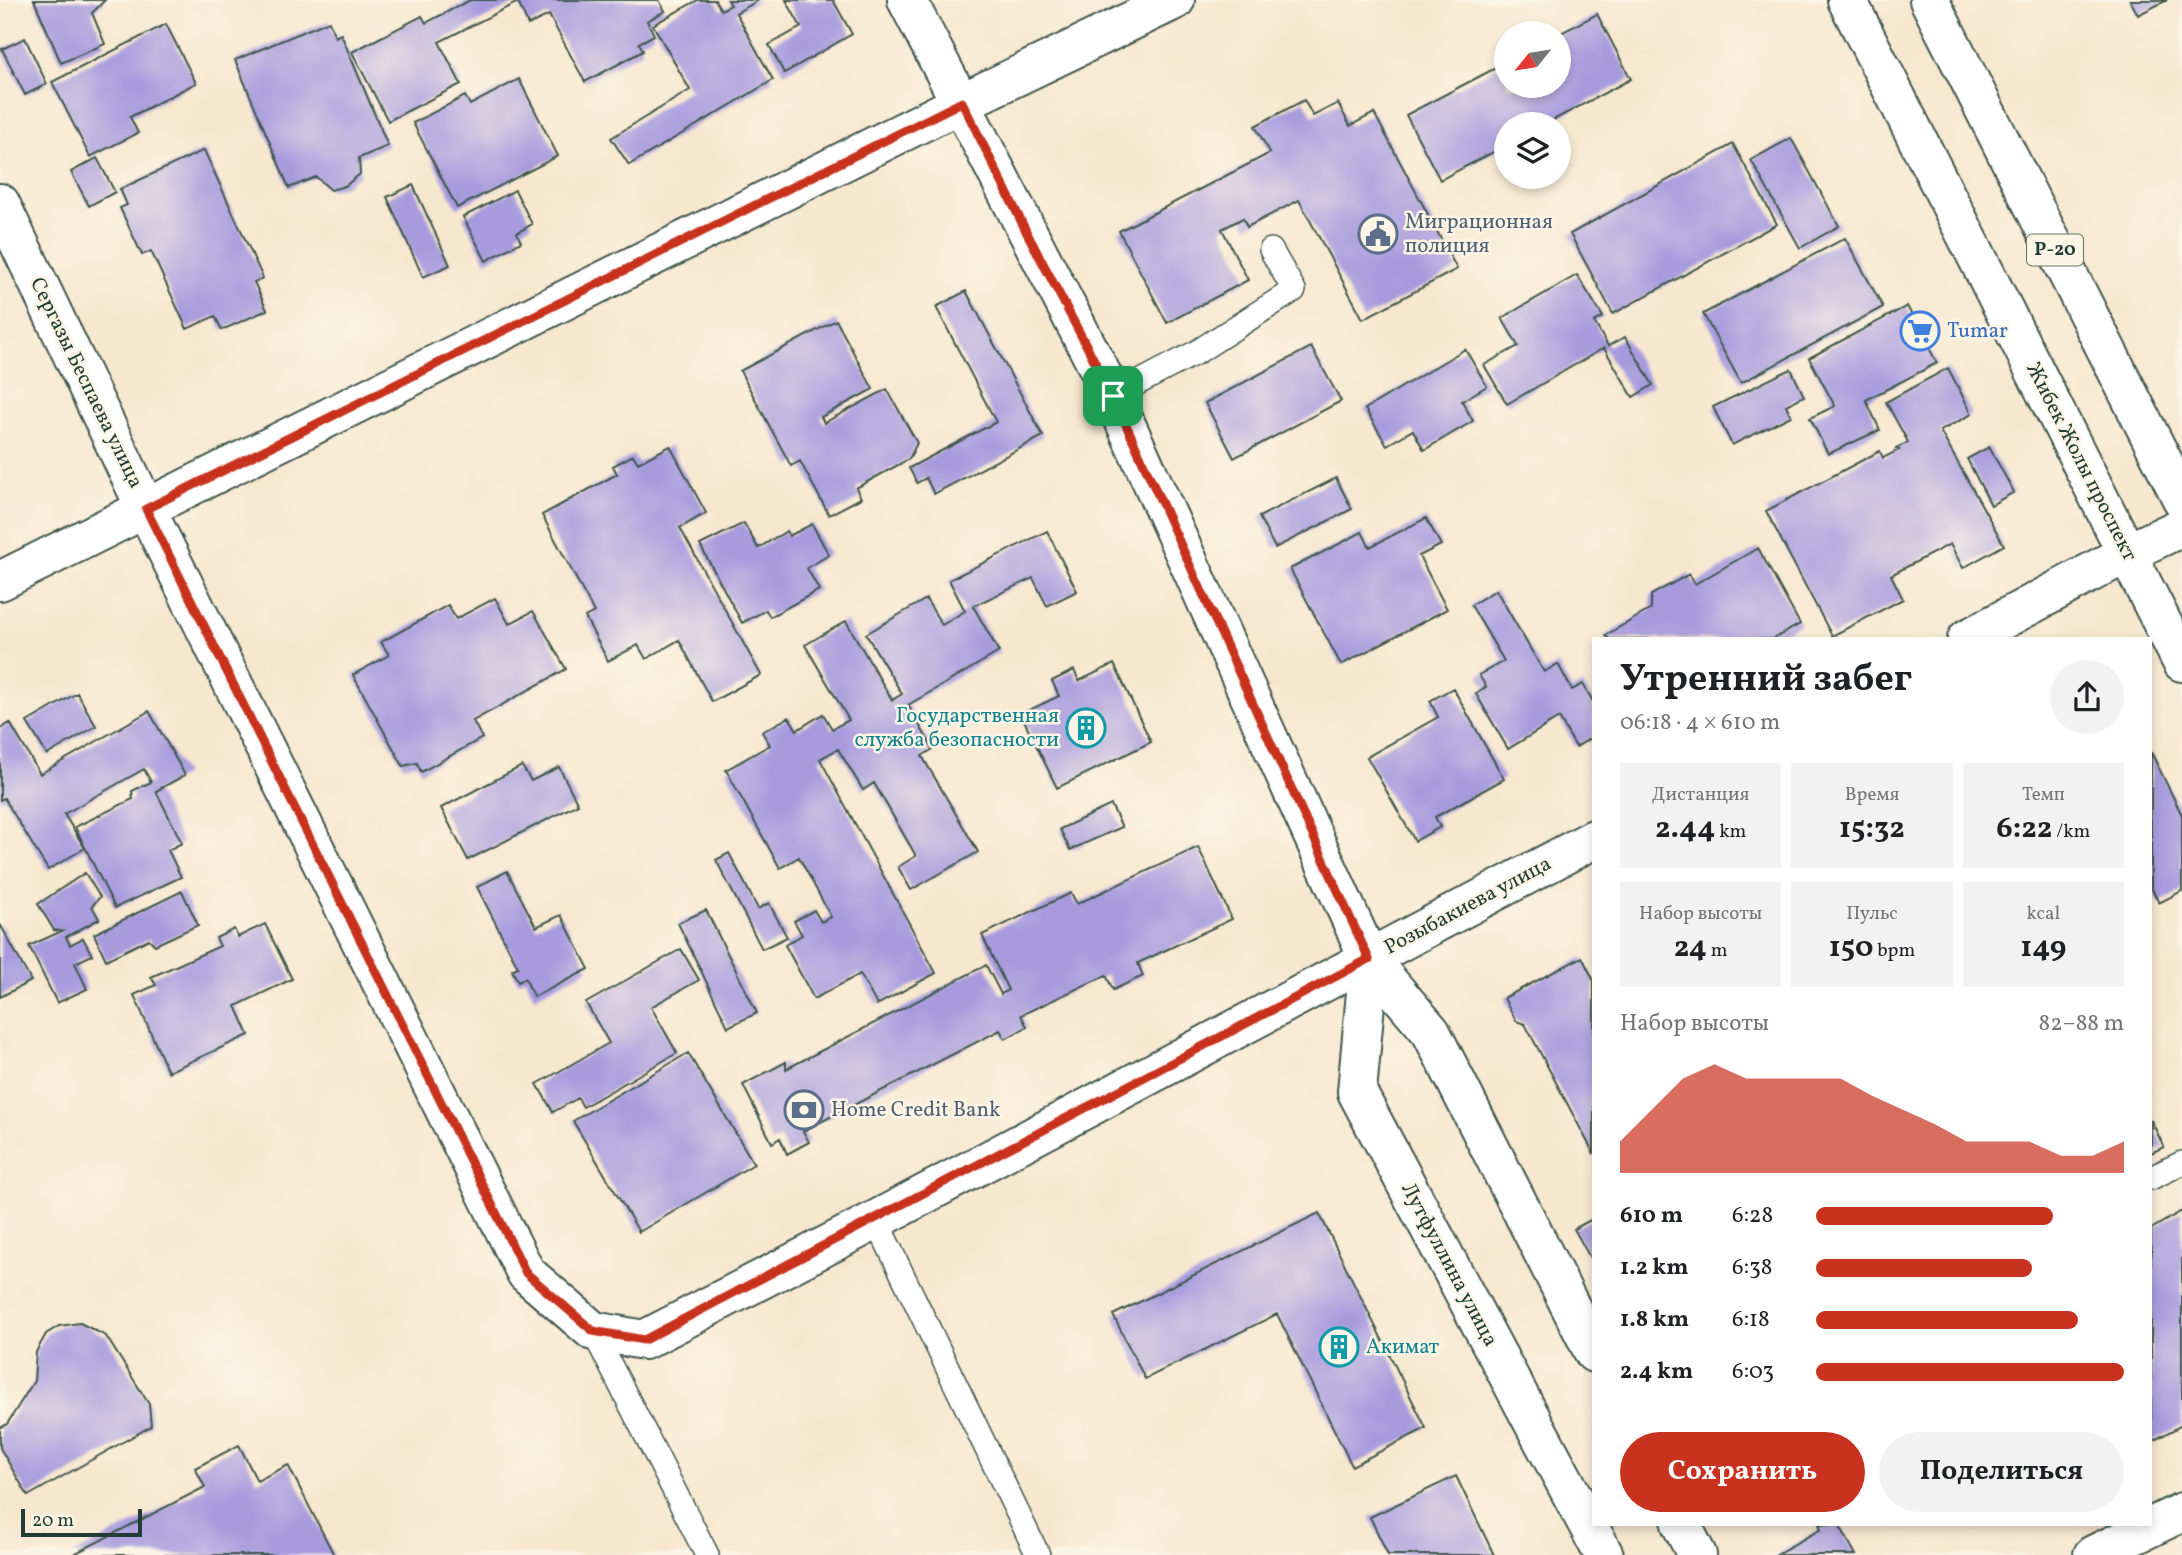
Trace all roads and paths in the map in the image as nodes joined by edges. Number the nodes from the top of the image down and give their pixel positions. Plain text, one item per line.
1 (907, 0) edge
2 (1175, 0) edge
3 (1847, 0) edge
4 (1929, 0) edge
5 (962, 102) junction
6 (0, 203) edge
7 (1271, 250) dead end
8 (1113, 396) junction
9 (2182, 499) edge
10 (146, 509) junction
11 (2182, 527) edge
12 (2127, 553) junction
13 (0, 581) edge
14 (1971, 637) edge
15 (2182, 662) edge
16 (1592, 840) edge
17 (1369, 959) junction
18 (2182, 1163) edge
19 (2152, 1178) edge
20 (876, 1220) junction
21 (593, 1331) junction
22 (1592, 1349) edge
23 (2182, 1512) edge
24 (1682, 1526) edge
25 (707, 1555) edge
26 (1038, 1555) edge
27 (1604, 1555) edge
28 (1697, 1555) edge
29 (2094, 1555) edge

1 - 5 main road, Лутфуллина улица
2 - 5 main road
3 - 12 main road, Жибек Жолы проспект
4 - 9 main road, Р-20
5 - 8 main road, Лутфуллина улица
5 - 10 main road
6 - 10 main road, Сергазы Беспаева улица
7 - 8 lane
8 - 17 main road, Лутфуллина улица
10 - 13 main road
10 - 21 main road, Сергазы Беспаева улица
11 - 12 main road
12 - 14 main road
12 - 15 main road, Жибек Жолы проспект
16 - 17 main road, Розыбакиева улица
17 - 20 main road, Розыбакиева улица
17 - 22 main road, Лутфуллина улица
17 - 27 main road, Лутфуллина улица
18 - 19 lane
20 - 21 main road, Розыбакиева улица
20 - 26 lane
21 - 25 lane
23 - 29 main road
24 - 28 main road

